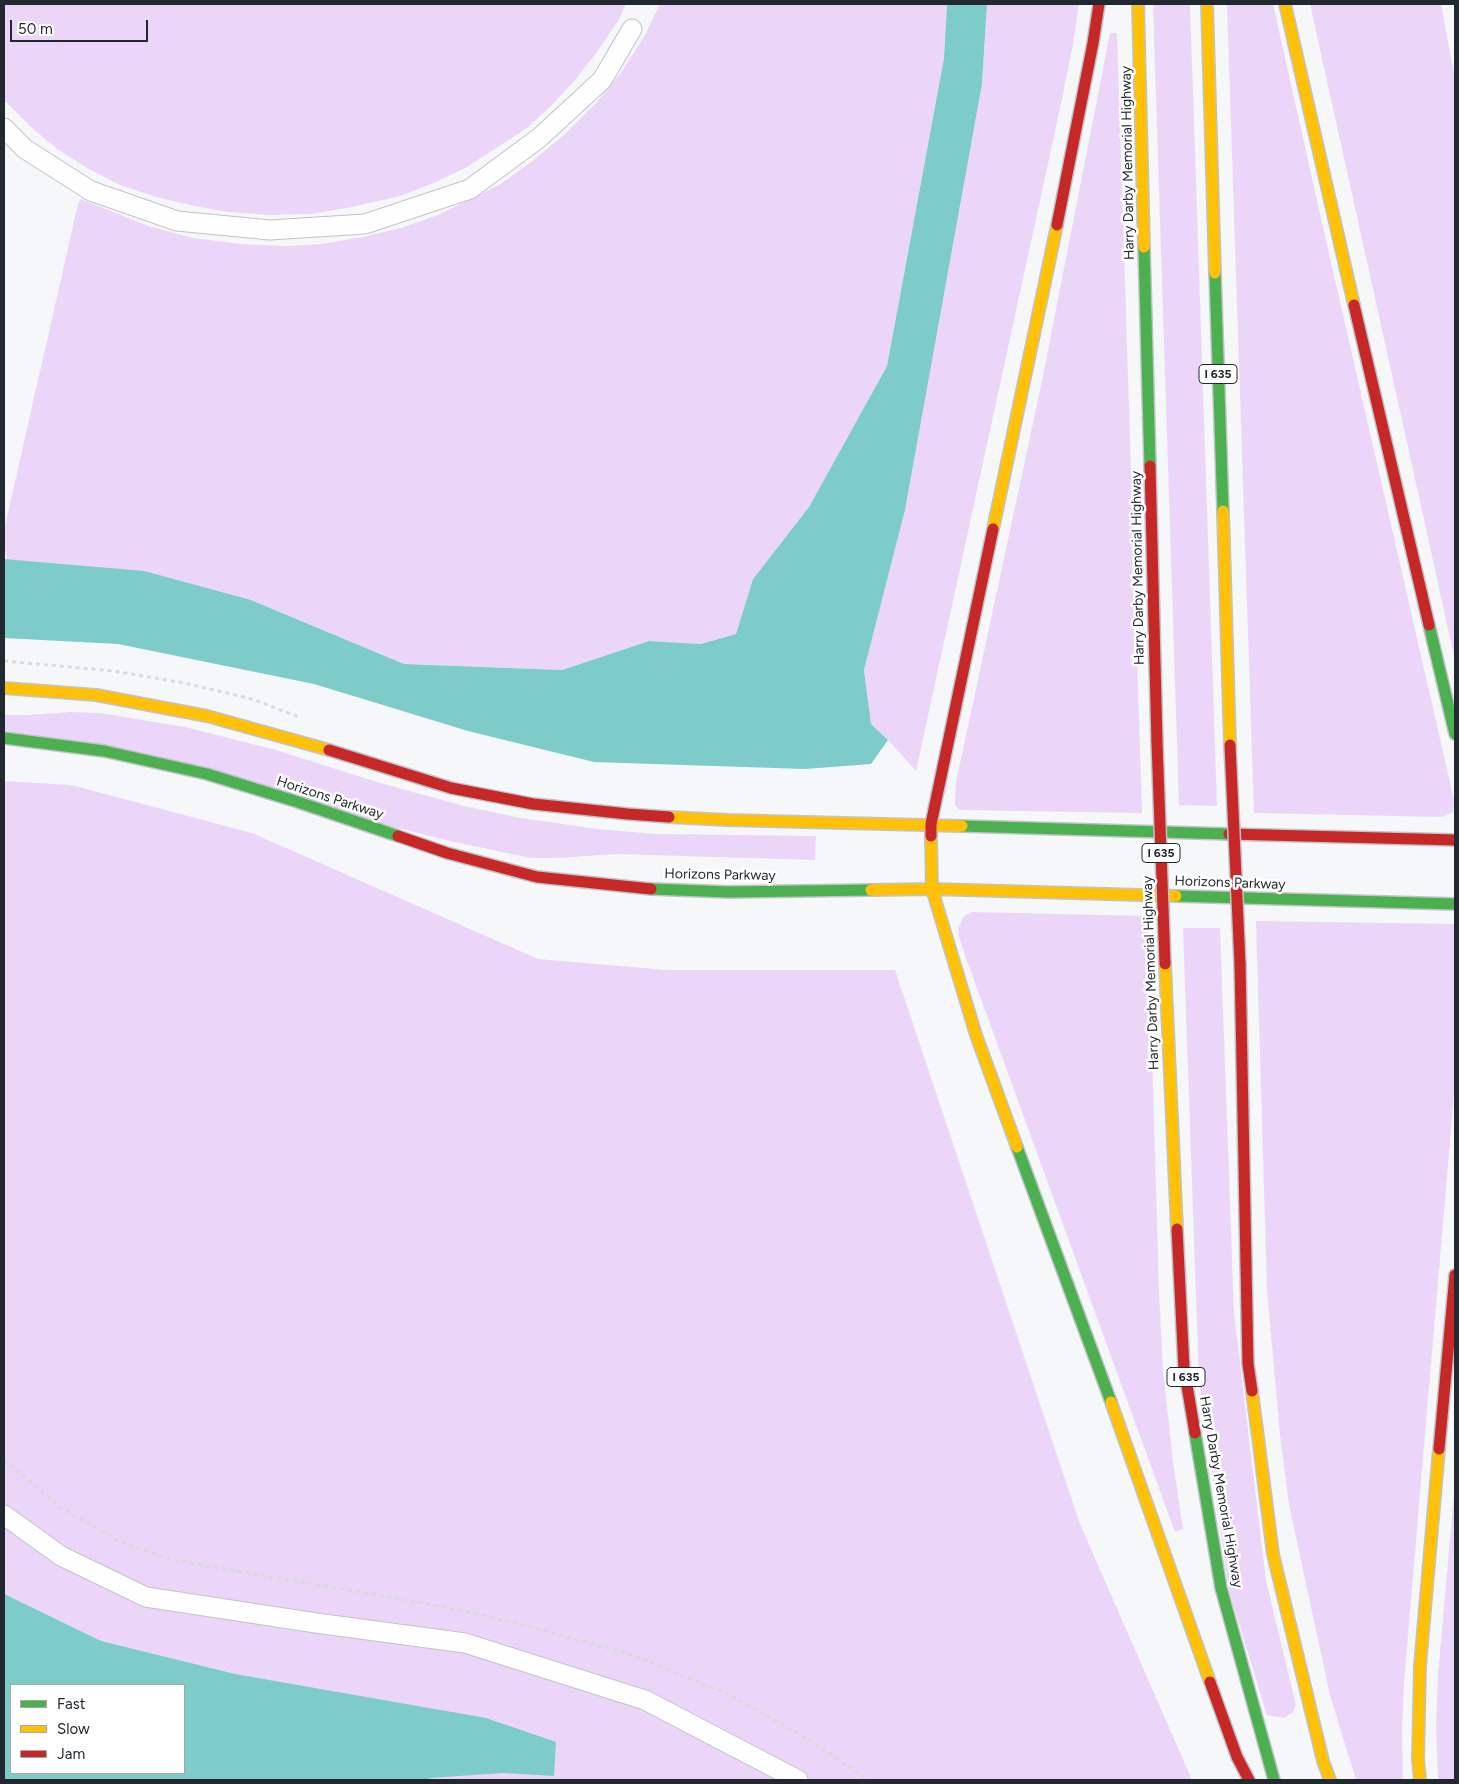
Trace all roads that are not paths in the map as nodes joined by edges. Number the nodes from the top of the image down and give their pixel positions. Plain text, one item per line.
1 (1099, 4) edge
2 (1138, 4) edge
3 (1207, 4) edge
4 (1285, 4) edge
5 (632, 29) dead end
6 (4, 128) edge
7 (4, 688) edge
8 (1455, 734) edge
9 (4, 738) edge
10 (931, 824) junction
11 (1455, 840) edge
12 (932, 889) junction
13 (1455, 904) edge
14 (1455, 1276) edge
15 (4, 1515) edge
16 (798, 1780) edge
17 (1250, 1780) edge
18 (1274, 1780) edge
19 (1330, 1780) edge
20 (1420, 1780) edge

1 - 10 main road
2 - 18 main road, Harry Darby Memorial Highway / I 635, bridge
3 - 19 main road, I 635, bridge
4 - 8 main road
5 - 6 street
7 - 10 main road
9 - 12 main road, Horizons Parkway
10 - 11 main road
10 - 12 main road
12 - 13 main road, Horizons Parkway
12 - 17 main road
14 - 20 main road
15 - 16 street

